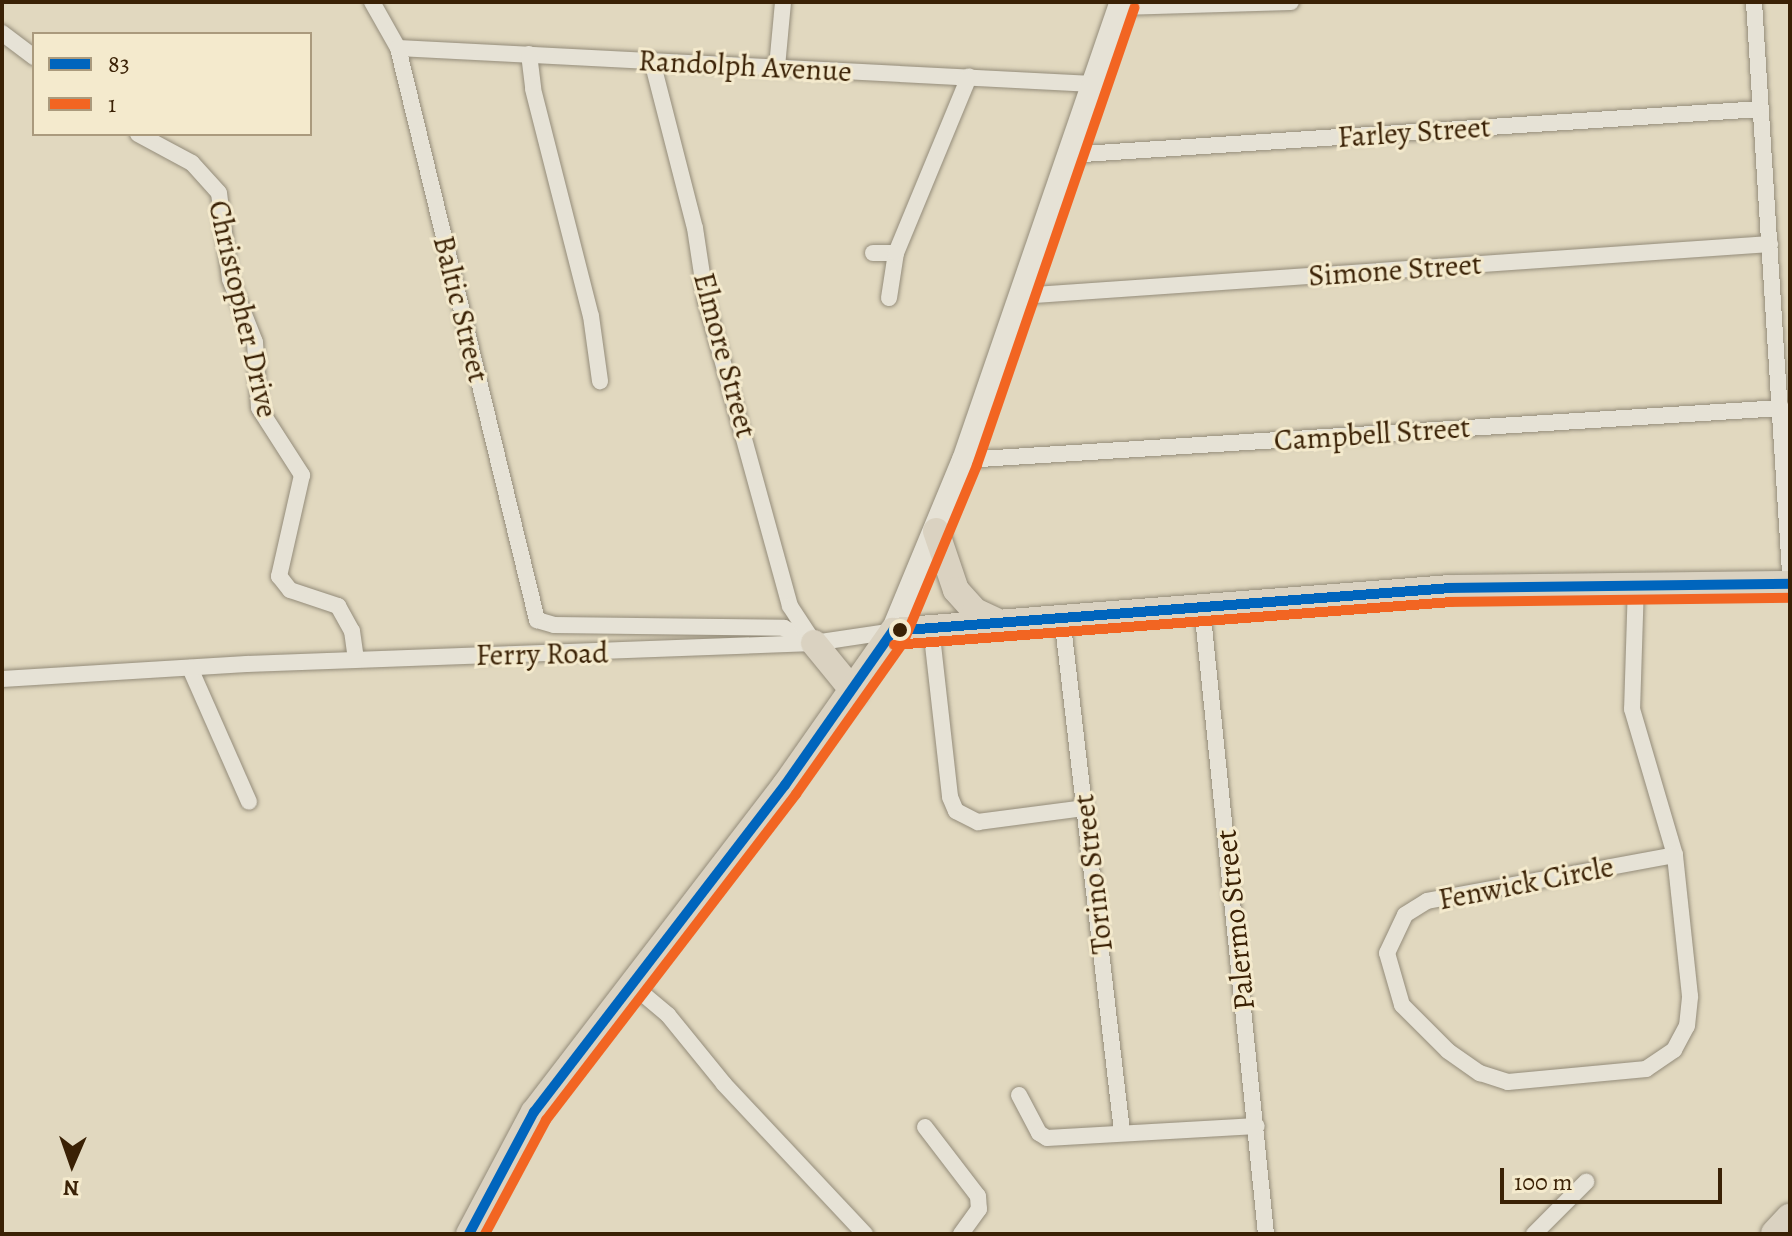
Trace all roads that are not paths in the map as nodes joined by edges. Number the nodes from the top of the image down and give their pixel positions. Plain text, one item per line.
1 (372, 2) edge
2 (783, 2) edge
3 (1291, 2) edge
4 (1754, 2) edge
5 (1121, 5) edge
6 (2, 33) edge
7 (398, 48) junction
8 (529, 54) junction
9 (32, 56) edge
10 (652, 61) junction
11 (777, 67) junction
12 (969, 77) junction
13 (1093, 84) junction
14 (1760, 109) junction
15 (142, 136) edge
16 (1068, 155) junction
17 (1770, 244) junction
18 (873, 253) dead end
19 (896, 253) junction
20 (1020, 296) junction
21 (889, 298) dead end
22 (600, 381) dead end
23 (1781, 408) junction
24 (964, 460) junction
25 (936, 531) junction
26 (1790, 573) edge
27 (1636, 584) junction
28 (1790, 584) edge
29 (1202, 607) junction
30 (1062, 617) junction
31 (999, 622) junction
32 (931, 627) junction
33 (893, 631) junction
34 (814, 643) junction
35 (356, 659) junction
36 (190, 668) junction
37 (2, 679) edge
38 (854, 692) junction
39 (249, 802) dead end
40 (1085, 808) junction
41 (1675, 855) junction
42 (630, 983) junction
43 (1019, 1095) dead end
44 (1257, 1126) junction
45 (925, 1127) dead end
46 (1122, 1132) junction
47 (1586, 1182) dead end
48 (1790, 1219) edge
49 (469, 1234) edge
50 (865, 1234) edge
51 (961, 1234) edge
52 (1266, 1234) edge
53 (1534, 1234) edge
54 (1776, 1234) edge

1 - 7 street, Baltic Street
2 - 11 street
3 - 5 street
4 - 14 street
5 - 13 main road
6 - 9 street
7 - 8 street, Randolph Avenue
7 - 34 street, Baltic Street
8 - 10 street, Randolph Avenue
8 - 22 street
10 - 11 street, Randolph Avenue
10 - 34 street, Elmore Street
11 - 12 street, Randolph Avenue
12 - 13 street, Randolph Avenue
12 - 19 street
13 - 16 main road
14 - 16 street, Farley Street
14 - 17 street
15 - 35 street, Christopher Drive
16 - 20 main road
17 - 20 street, Simone Street
17 - 23 street
18 - 19 street
19 - 21 street
20 - 24 main road
23 - 24 street, Campbell Street
23 - 26 street
24 - 25 main road
25 - 31 main road
25 - 33 main road
27 - 28 main road
27 - 29 main road
27 - 41 street, Fenwick Circle
29 - 30 main road
29 - 44 street, Palermo Street
30 - 31 main road
30 - 40 street, Torino Street
31 - 32 main road
32 - 33 main road
32 - 40 street
33 - 34 street, Ferry Road
33 - 38 main road
34 - 35 street, Ferry Road
34 - 38 main road
35 - 36 street, Ferry Road
36 - 37 street, Ferry Road
36 - 39 street
38 - 42 main road
40 - 46 street, Torino Street
41 - 41 street, Fenwick Circle
42 - 49 main road
42 - 50 street
43 - 46 street
44 - 46 street
44 - 52 street, Palermo Street
45 - 51 street
47 - 53 street
48 - 54 highway

